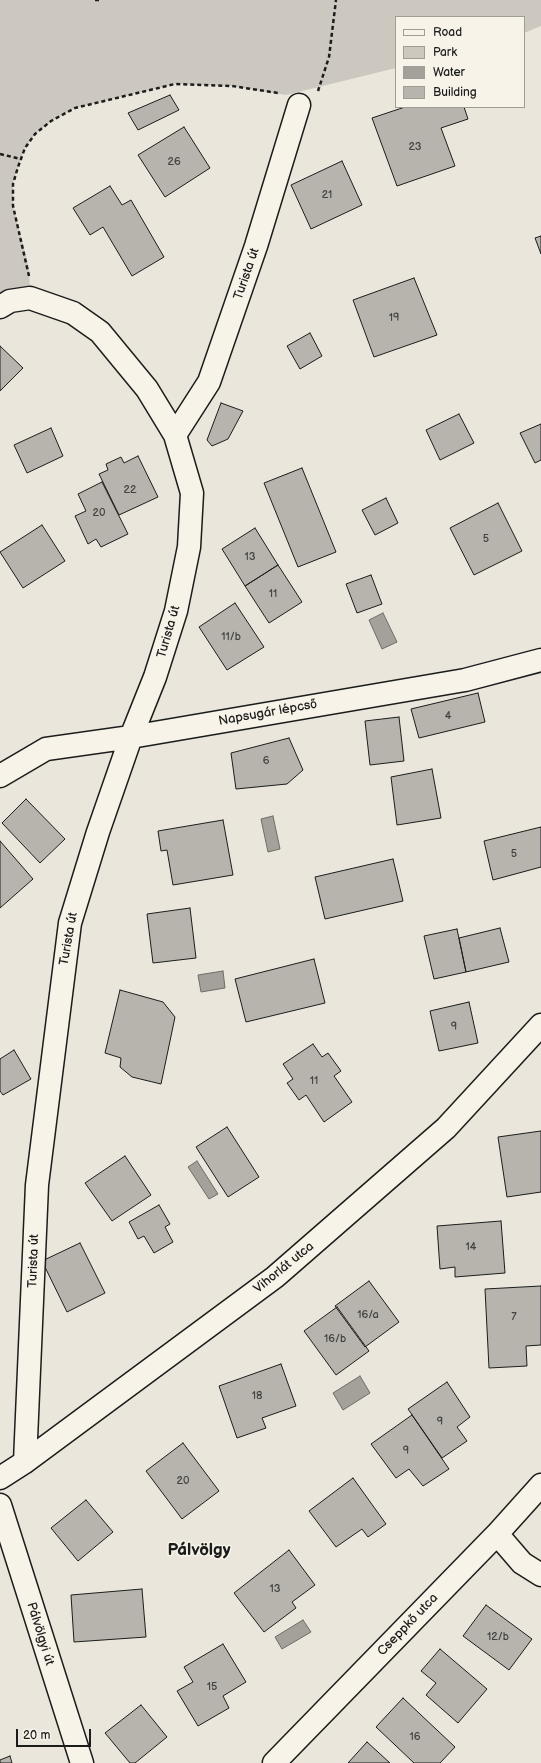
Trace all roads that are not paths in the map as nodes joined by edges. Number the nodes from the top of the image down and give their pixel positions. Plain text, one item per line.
1 (299, 104) road end
2 (0, 307) edge
3 (175, 435) junction
4 (541, 660) edge
5 (131, 736) junction
6 (0, 776) edge
7 (541, 1025) edge
8 (25, 1462) junction
9 (0, 1478) edge
10 (541, 1485) edge
11 (0, 1505) edge
12 (497, 1534) junction
13 (541, 1575) edge
14 (82, 1763) edge
15 (274, 1763) edge

1 - 3 street, Turista út
2 - 3 street, Turista út
3 - 5 street, Turista út
4 - 5 street, Napsugár lépcső
5 - 6 street, Napsugár lépcső
5 - 8 street, Turista út
7 - 8 street, Vihorlát utca
8 - 9 street, Vihorlát utca
10 - 12 street, Cseppkő utca
11 - 14 street, Pálvölgyi út
12 - 13 street
12 - 15 street, Cseppkő utca

